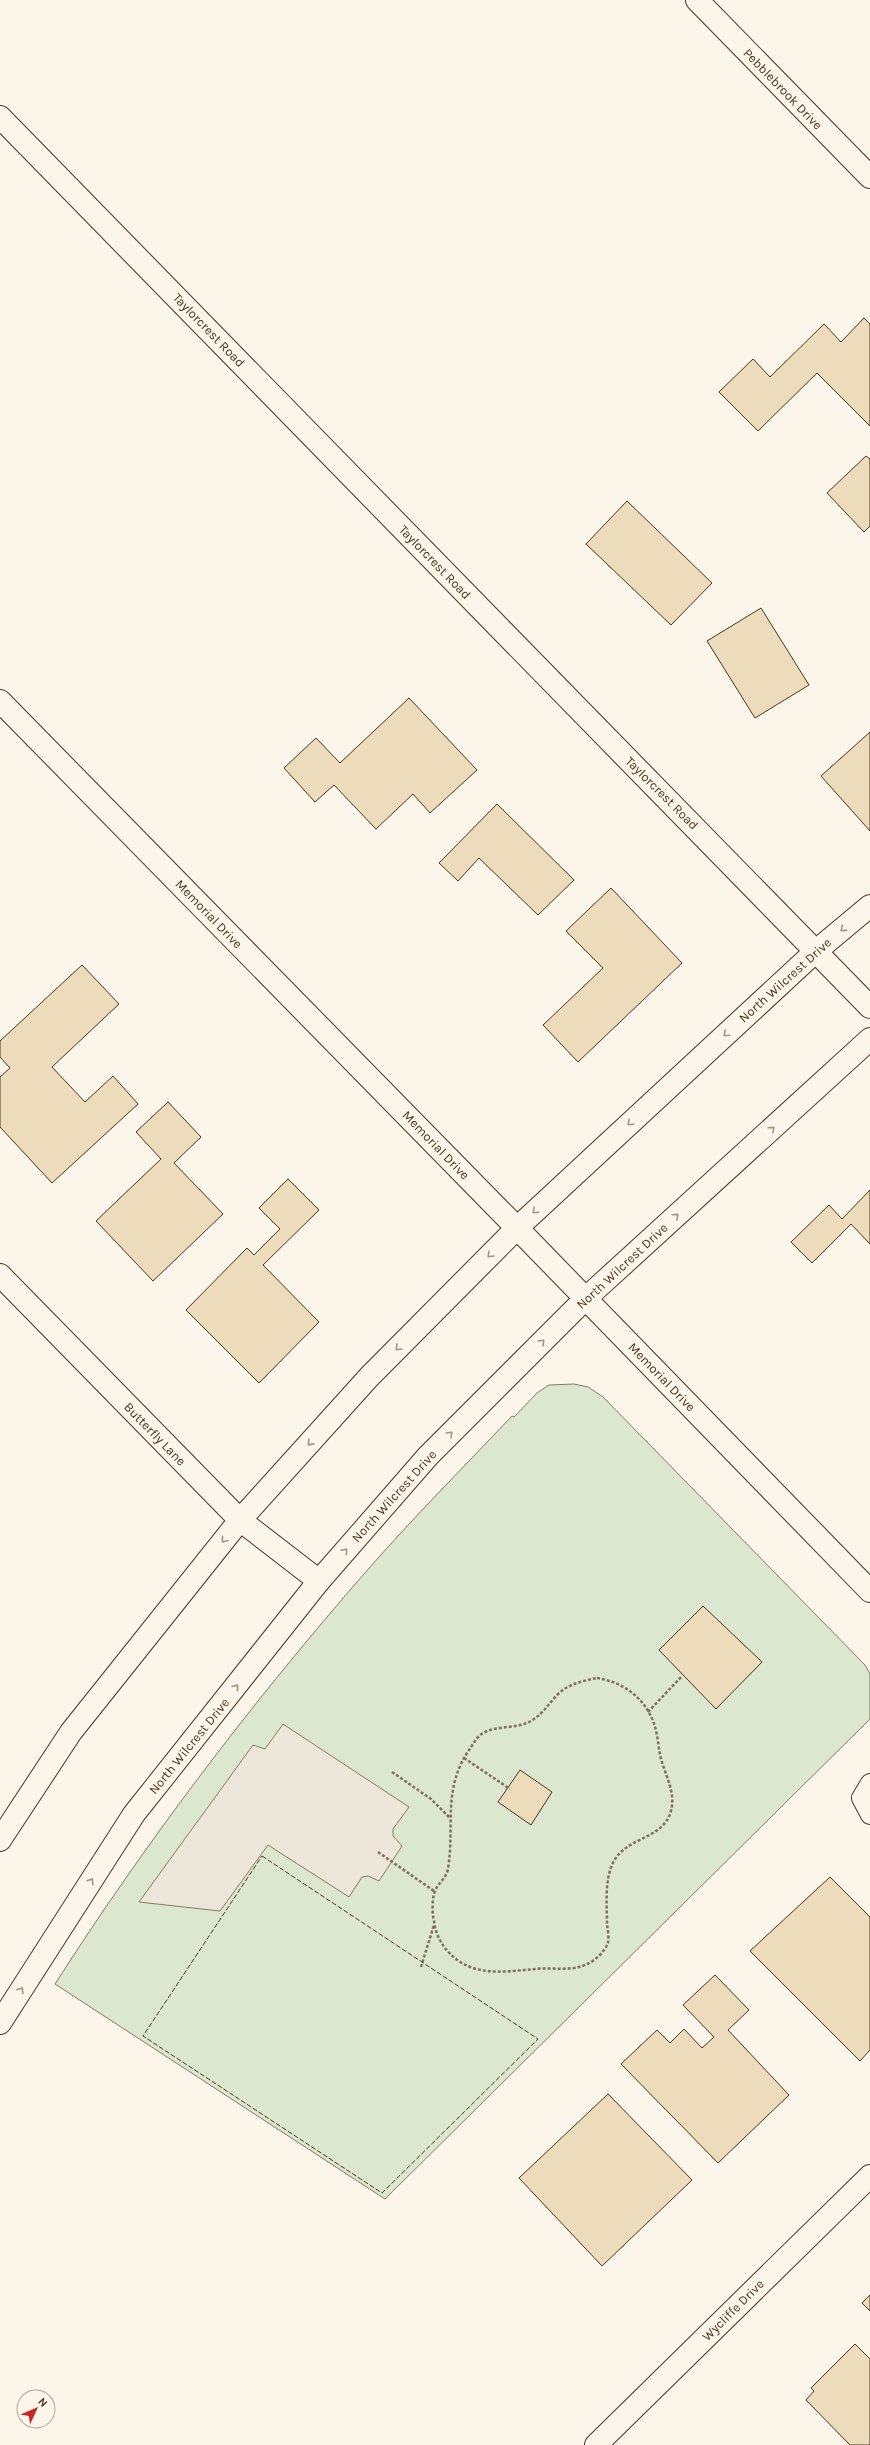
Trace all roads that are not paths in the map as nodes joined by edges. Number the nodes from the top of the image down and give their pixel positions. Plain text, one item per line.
1 (697, 0) edge
2 (0, 117) edge
3 (870, 177) edge
4 (0, 701) edge
5 (870, 906) edge
6 (816, 951) junction
7 (870, 1007) edge
8 (870, 1039) edge
9 (517, 1228) junction
10 (0, 1275) edge
11 (585, 1299) junction
12 (240, 1520) junction
13 (319, 1581) junction
14 (870, 1591) edge
15 (870, 1783) edge
16 (870, 1815) edge
17 (0, 1840) edge
18 (0, 2023) edge
19 (870, 2176) edge
20 (596, 2445) edge

1 - 3 main road, Pebblebrook Drive
2 - 6 main road, Taylorcrest Road
4 - 9 main road, Memorial Drive
5 -> 6 main road, North Wilcrest Drive
6 - 7 main road, Taylorcrest Road
6 -> 9 main road, North Wilcrest Drive
11 -> 8 main road, North Wilcrest Drive
9 - 11 main road, Memorial Drive
9 -> 12 main road, North Wilcrest Drive
10 - 12 main road, Butterfly Lane
13 -> 11 main road, North Wilcrest Drive
11 - 14 main road, Memorial Drive
12 - 13 main road, Butterfly Lane
12 -> 17 main road, North Wilcrest Drive
18 -> 13 main road, North Wilcrest Drive
15 - 16 lane
19 - 20 main road, Wycliffe Drive

